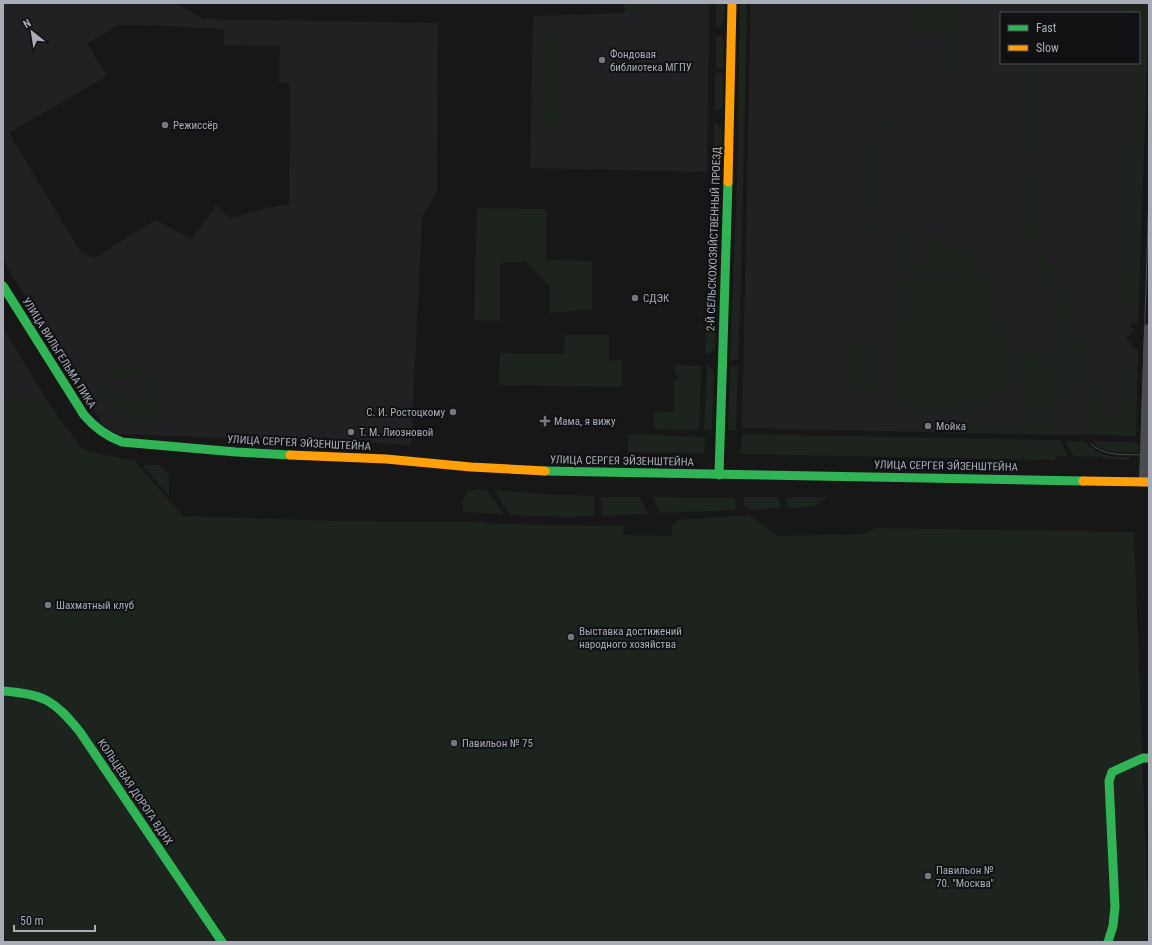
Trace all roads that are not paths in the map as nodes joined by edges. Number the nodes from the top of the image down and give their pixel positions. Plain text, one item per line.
1 (732, 3) edge
2 (3, 286) edge
3 (1149, 329) edge
4 (98, 431) joint
5 (719, 475) junction
6 (1147, 482) edge
7 (3, 691) edge
8 (1146, 758) edge
9 (222, 942) edge
10 (1108, 942) edge

1 - 5 main road, 2-Й СЕЛЬСКОХОЗЯЙСТВЕННЫЙ ПРОЕЗД
2 - 4 main road, УЛИЦА ВИЛЬГЕЛЬМА ПИКА
3 - 6 street
4 - 5 main road, УЛИЦА СЕРГЕЯ ЭЙЗЕНШТЕЙНА
5 - 6 main road, УЛИЦА СЕРГЕЯ ЭЙЗЕНШТЕЙНА
7 - 9 main road, КОЛЬЦЕВАЯ ДОРОГА ВДНХ
8 - 10 main road

